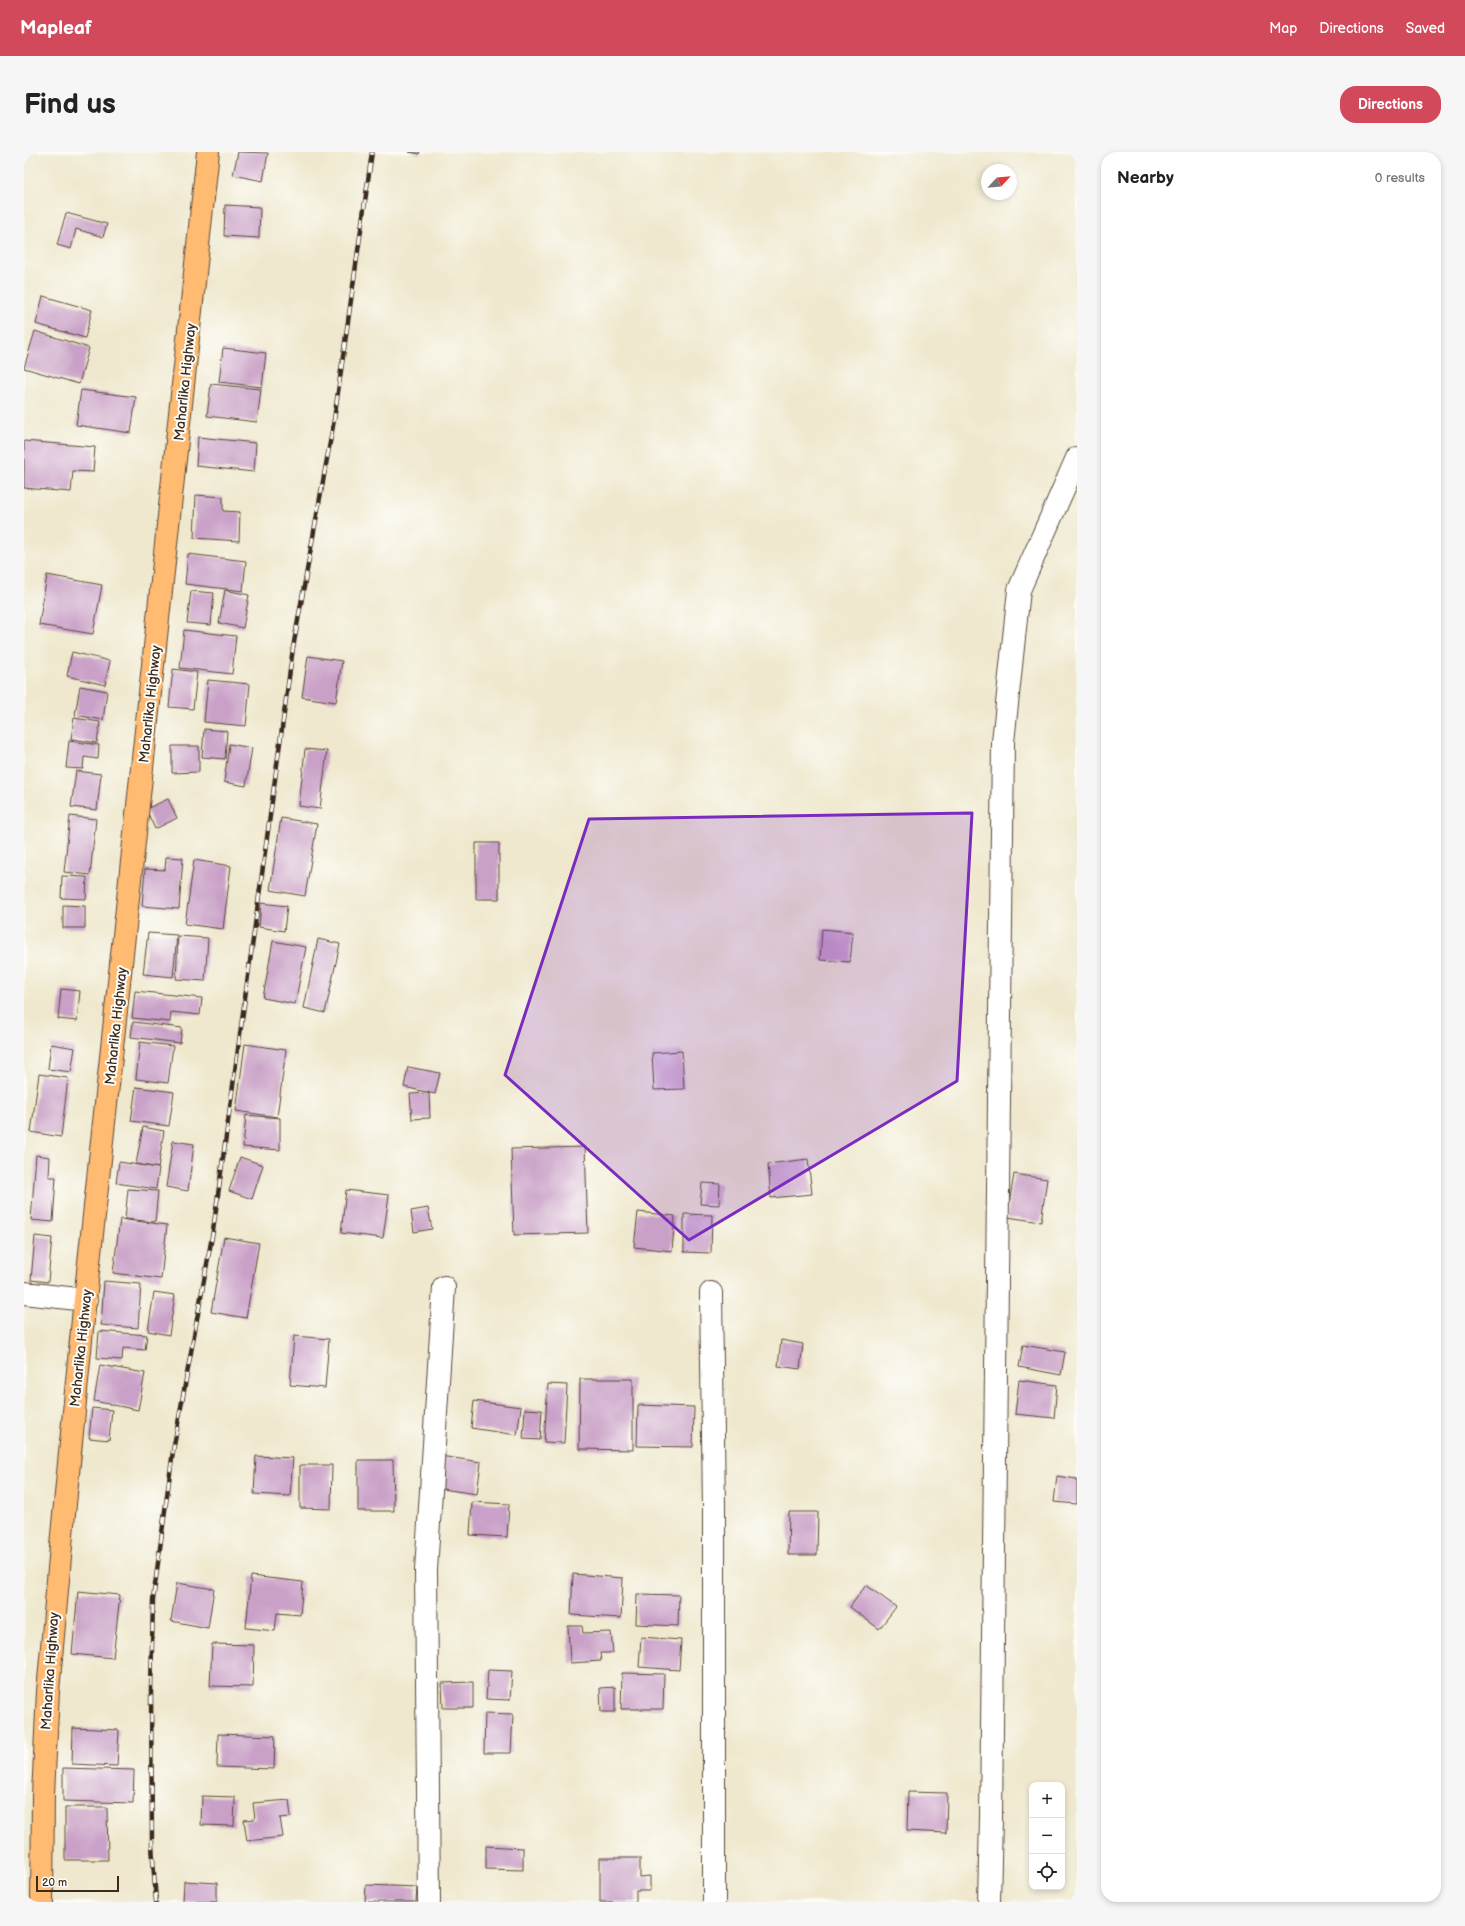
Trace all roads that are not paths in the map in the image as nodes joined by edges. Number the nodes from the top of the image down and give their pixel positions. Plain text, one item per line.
1 (208, 152) edge
2 (1077, 458) edge
3 (444, 1287) dead end
4 (24, 1293) edge
5 (711, 1293) dead end
6 (86, 1300) junction
7 (42, 1902) edge
8 (429, 1902) edge
9 (714, 1902) edge
10 (989, 1902) edge

1 - 6 highway, Maharlika Highway
2 - 10 street
3 - 8 street
4 - 6 street
5 - 9 street
6 - 7 highway, Maharlika Highway

